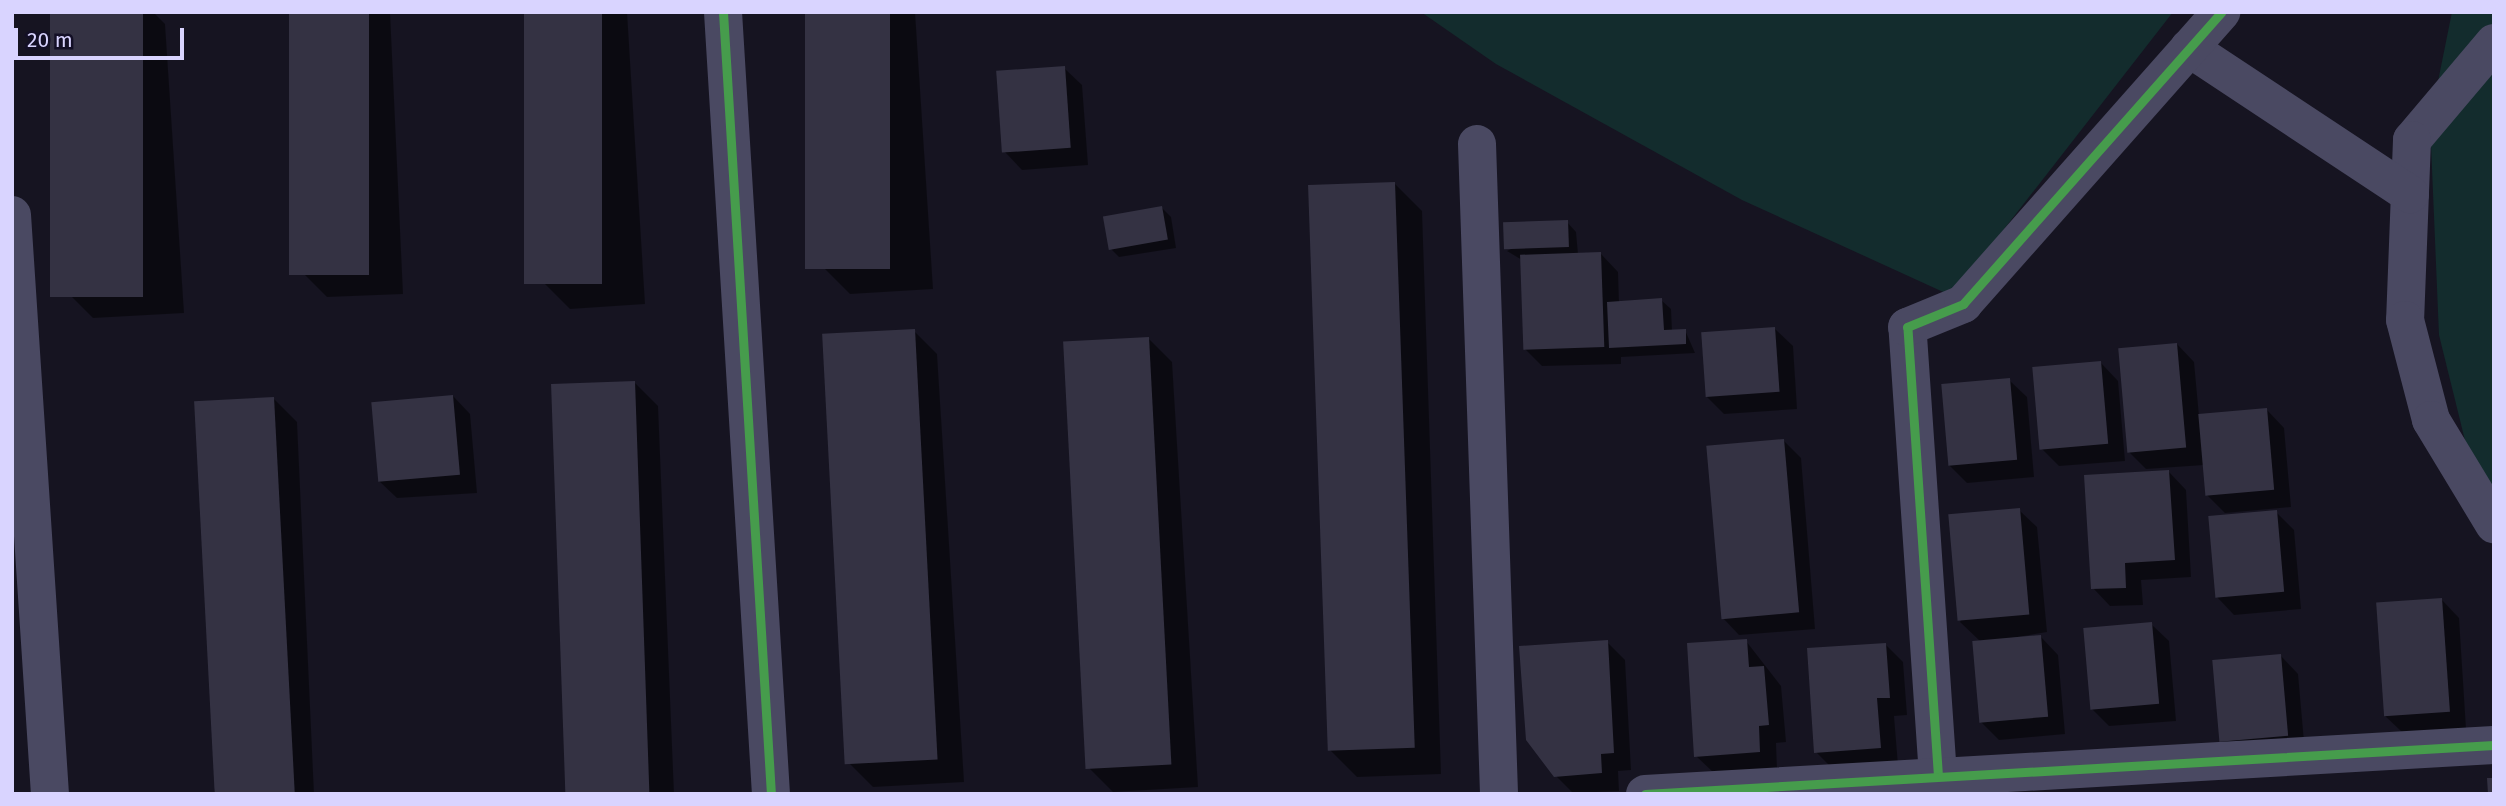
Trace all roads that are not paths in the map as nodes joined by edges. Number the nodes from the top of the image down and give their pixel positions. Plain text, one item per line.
1 (723, 12) edge
2 (2221, 12) edge
3 (2494, 43) edge
4 (2189, 48) junction
5 (1477, 144) dead end
6 (2410, 194) junction
7 (12, 215) edge
8 (2494, 524) edge
9 (24, 580) edge
10 (2494, 745) edge
11 (1938, 776) junction
12 (50, 794) edge
13 (771, 794) edge
14 (1499, 794) edge
15 (1645, 794) edge

1 - 13 street
2 - 4 street
3 - 6 street
4 - 6 street
4 - 11 street
5 - 14 street
6 - 8 street
7 - 9 street
9 - 12 street
10 - 11 street
11 - 15 street

